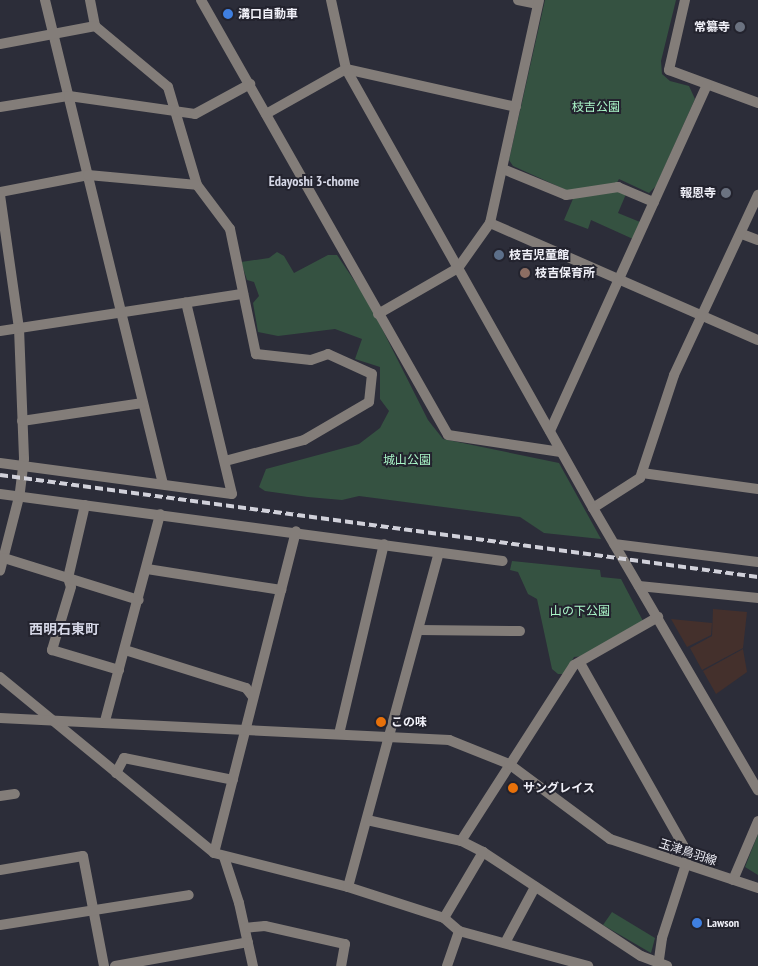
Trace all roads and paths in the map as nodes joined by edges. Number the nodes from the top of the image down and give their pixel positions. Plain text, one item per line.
1 (45, 0) edge
2 (90, 0) edge
3 (200, 0) edge
4 (331, 0) edge
5 (518, 0) edge
6 (685, 0) edge
7 (538, 2) edge
8 (95, 26) junction
9 (54, 34) junction
10 (0, 44) edge
11 (346, 69) junction
12 (250, 84) junction
13 (707, 85) junction
14 (69, 96) junction
15 (758, 104) edge
16 (0, 107) edge
17 (516, 107) junction
18 (174, 113) junction
19 (266, 114) junction
20 (503, 169) junction
21 (88, 175) junction
22 (197, 185) junction
23 (0, 194) edge
24 (758, 195) edge
25 (654, 202) junction
26 (490, 223) junction
27 (742, 234) junction
28 (758, 240) edge
29 (458, 268) junction
30 (620, 278) junction
31 (243, 294) junction
32 (186, 302) junction
33 (121, 312) junction
34 (378, 314) junction
35 (703, 315) junction
36 (19, 328) junction
37 (0, 331) edge
38 (758, 340) edge
39 (144, 403) junction
40 (22, 421) junction
41 (550, 431) junction
42 (561, 452) junction
43 (225, 461) junction
44 (0, 464) edge
45 (23, 467) junction
46 (642, 473) junction
47 (163, 484) junction
48 (758, 489) edge
49 (0, 494) edge
50 (20, 497) junction
51 (85, 505) junction
52 (592, 508) junction
53 (160, 514) junction
54 (296, 531) junction
55 (384, 544) junction
56 (614, 544) junction
57 (439, 553) junction
58 (4, 558) junction
59 (503, 560) dead end
60 (758, 562) edge
61 (147, 569) junction
62 (0, 571) edge
63 (68, 578) junction
64 (639, 586) junction
65 (281, 590) junction
66 (758, 598) edge
67 (139, 600) junction
68 (658, 617) junction
69 (419, 630) junction
70 (520, 632) dead end
71 (125, 650) junction
72 (580, 663) junction
73 (119, 670) junction
74 (0, 677) edge
75 (254, 697) junction
76 (0, 718) edge
77 (52, 720) junction
78 (106, 721) junction
79 (247, 730) junction
80 (339, 734) junction
81 (390, 737) junction
82 (509, 764) junction
83 (116, 773) junction
84 (233, 780) junction
85 (758, 790) edge
86 (15, 794) dead end
87 (0, 796) edge
88 (367, 820) junction
89 (758, 821) edge
90 (461, 841) junction
91 (483, 852) junction
92 (214, 853) junction
93 (224, 857) junction
94 (686, 864) junction
95 (0, 870) edge
96 (733, 880) junction
97 (348, 886) junction
98 (535, 887) junction
99 (758, 888) edge
100 (189, 894) dead end
101 (94, 910) junction
102 (444, 918) junction
103 (0, 925) edge
104 (245, 928) junction
105 (459, 931) junction
106 (248, 942) junction
107 (505, 943) junction
108 (581, 965) edge
109 (661, 965) edge
110 (104, 966) edge
111 (115, 966) edge
112 (253, 966) edge
113 (341, 966) edge
114 (447, 966) edge

1 - 9 street
2 - 8 street
3 - 12 street
4 - 11 street
5 - 7 street
6 - 13 street
7 - 17 street
8 - 9 street
8 - 18 street
9 - 10 street
9 - 14 street
11 - 17 street
11 - 19 street
11 - 29 street
12 - 18 street
12 - 19 street
13 - 15 street
13 - 25 street
14 - 16 street
14 - 18 street
14 - 21 street
17 - 20 street
18 - 22 street
19 - 34 street
20 - 25 street
20 - 26 street
21 - 22 street
21 - 23 street
21 - 33 street
22 - 31 street
23 - 36 street
24 - 27 street
25 - 30 street
26 - 29 street
26 - 30 street
27 - 28 street
27 - 35 street
29 - 34 street
29 - 41 street
30 - 35 street
30 - 41 street
31 - 32 street
31 - 43 street
32 - 33 street
32 - 43 street
33 - 36 street
33 - 39 street
34 - 42 street
35 - 38 street
35 - 46 street
36 - 37 street
36 - 40 street
39 - 40 street
39 - 47 street
40 - 45 street
41 - 42 street
42 - 52 street
43 - 47 street
44 - 45 street
45 - 47 street
45 - 50 street
46 - 48 street
46 - 52 street
49 - 50 street
50 - 51 street
50 - 58 street
51 - 53 street
51 - 63 street
52 - 56 street
53 - 54 street
53 - 61 street
54 - 55 street
54 - 65 street
55 - 57 street
55 - 80 street
56 - 60 street
56 - 64 street
57 - 59 street
57 - 69 street
58 - 62 street
58 - 63 street
61 - 65 street
61 - 67 street
63 - 67 street
63 - 73 street
64 - 66 street
64 - 68 street
65 - 75 street
67 - 71 street
68 - 72 street
68 - 85 street
69 - 70 street
69 - 81 street
71 - 73 street
71 - 75 street
72 - 82 street
72 - 94 street
73 - 78 street
74 - 77 street
75 - 79 street
76 - 77 street, 玉津鳥羽線
77 - 78 street, 玉津鳥羽線
77 - 83 street
78 - 79 street, 玉津鳥羽線
79 - 80 street, 玉津鳥羽線
79 - 84 street
80 - 81 street, 玉津鳥羽線
81 - 82 street, 玉津鳥羽線
81 - 88 street
82 - 90 street
82 - 94 street, 玉津鳥羽線
83 - 84 street
83 - 92 street
84 - 92 street
86 - 87 street
88 - 90 street
88 - 97 street
89 - 96 street
90 - 91 street
91 - 98 street
91 - 102 street
92 - 93 street
93 - 97 street
93 - 104 street
94 - 96 street, 玉津鳥羽線
94 - 109 street
95 - 101 street
96 - 99 street, 玉津鳥羽線
97 - 102 street
98 - 107 street
98 - 109 street
100 - 101 street
101 - 103 street
101 - 110 street
102 - 105 street
104 - 106 street
104 - 113 street
105 - 107 street
105 - 114 street
106 - 111 street
106 - 112 street
107 - 108 street

